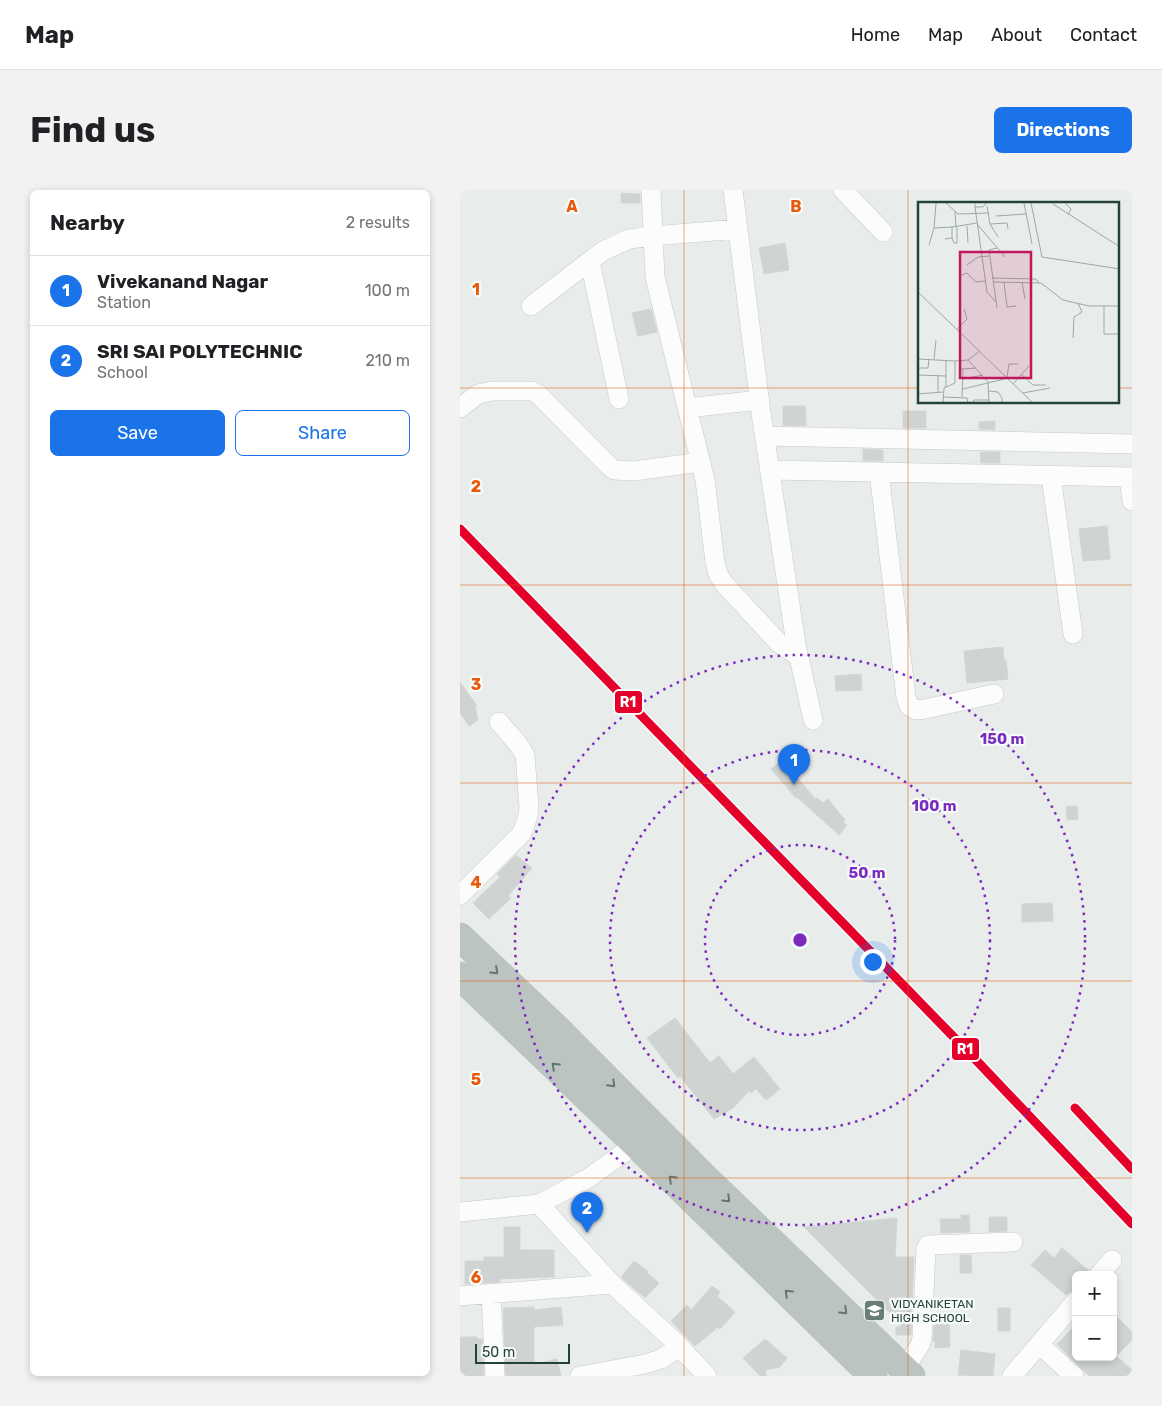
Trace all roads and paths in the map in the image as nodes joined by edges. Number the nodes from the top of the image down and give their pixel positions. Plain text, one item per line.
1 (651, 190) edge
2 (733, 190) edge
3 (843, 190) edge
4 (738, 229) junction
5 (883, 232) dead end
6 (653, 236) junction
7 (590, 260) junction
8 (531, 306) dead end
9 (619, 399) dead end
10 (760, 400) junction
11 (460, 408) edge
12 (687, 408) junction
13 (765, 436) junction
14 (1132, 444) edge
15 (701, 462) junction
16 (770, 470) junction
17 (879, 472) junction
18 (1050, 476) junction
19 (1131, 477) edge
20 (1132, 501) edge
21 (1073, 634) dead end
22 (799, 657) junction
23 (994, 694) dead end
24 (813, 720) dead end
25 (499, 722) dead end
26 (460, 895) edge
27 (460, 937) edge
28 (460, 976) edge
29 (644, 1134) junction
30 (539, 1204) junction
31 (460, 1212) edge
32 (1013, 1242) dead end
33 (1112, 1260) dead end
34 (1102, 1271) edge
35 (612, 1284) junction
36 (492, 1294) junction
37 (460, 1296) edge
38 (1072, 1306) edge
39 (1039, 1344) junction
40 (680, 1347) junction
41 (907, 1373) edge
42 (495, 1376) edge
43 (580, 1376) edge
44 (707, 1376) edge
45 (873, 1376) edge
46 (1012, 1376) edge
47 (1074, 1376) edge

1 - 6 street
2 - 4 street
3 - 5 street
4 - 6 street
4 - 10 street
6 - 7 street
6 - 12 street
7 - 8 street
7 - 9 street
10 - 12 street
10 - 13 street
11 - 15 street
12 - 15 street
13 - 14 street
13 - 16 street
15 - 22 street
16 - 17 street
16 - 22 street
17 - 18 street
17 - 23 street
18 - 19 street
18 - 21 street
19 - 20 street
22 - 24 street
25 - 26 street
27 -> 29 highway
29 -> 28 highway
29 - 30 street
29 -> 41 highway
45 -> 29 highway
30 - 31 street
30 - 35 street
32 - 41 street
33 - 34 street
35 - 36 street
35 - 40 street
36 - 37 street
36 - 42 street
38 - 39 street
39 - 46 street
39 - 47 street
40 - 43 street
40 - 44 street

